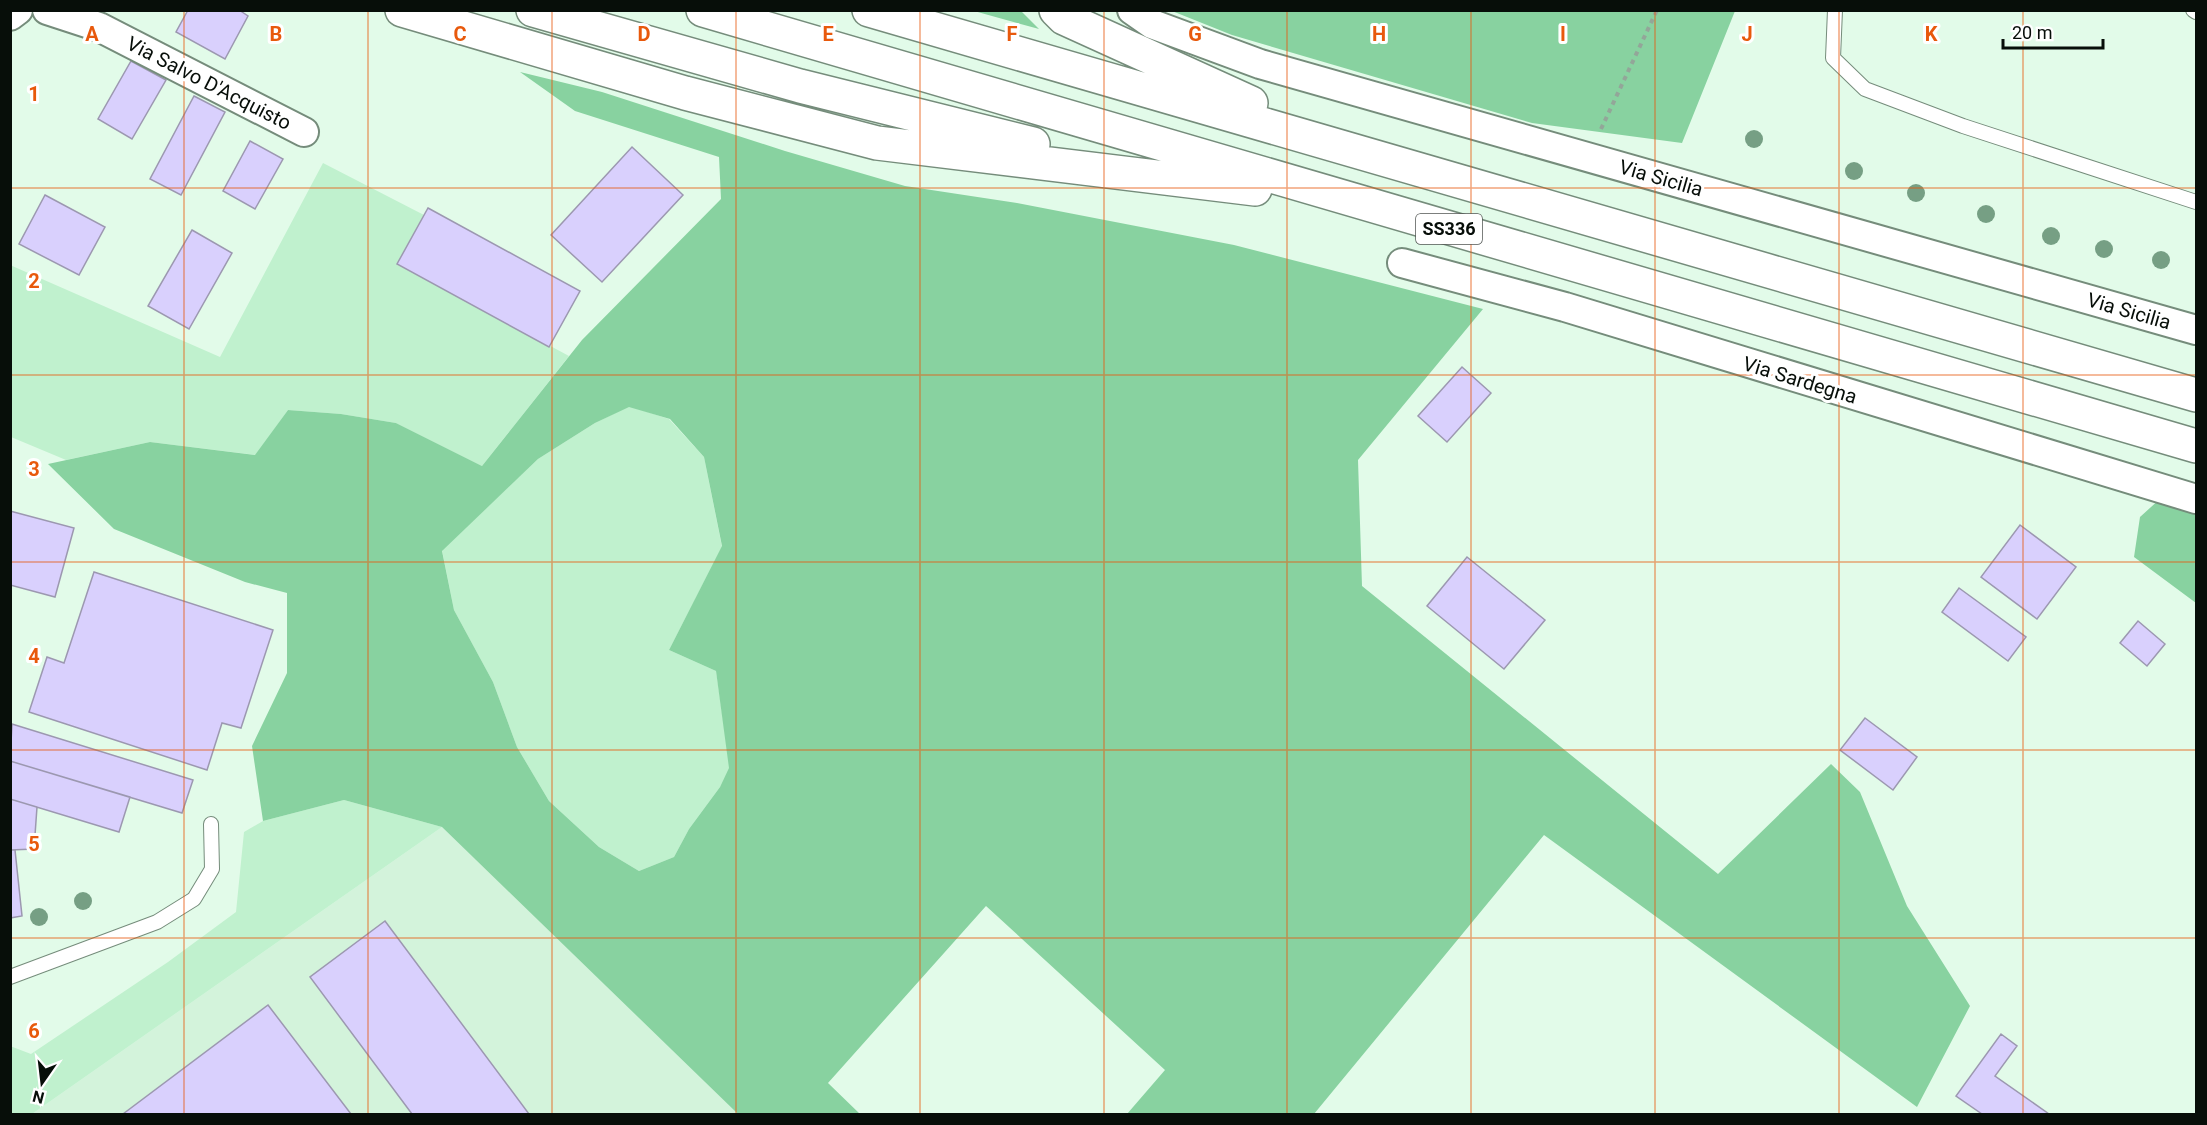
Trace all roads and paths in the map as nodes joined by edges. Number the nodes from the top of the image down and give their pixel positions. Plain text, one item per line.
1 (18, 10) edge
2 (47, 10) edge
3 (402, 10) edge
4 (533, 10) edge
5 (703, 10) edge
6 (869, 10) edge
7 (1056, 10) edge
8 (1132, 10) edge
9 (1657, 10) edge
10 (1835, 10) edge
11 (10, 16) edge
12 (304, 132) dead end
13 (1362, 153) junction
14 (1588, 157) junction
15 (1170, 179) junction
16 (1347, 199) junction
17 (2196, 202) edge
18 (1402, 263) dead end
19 (2196, 330) edge
20 (2196, 395) edge
21 (2196, 446) edge
22 (2196, 499) edge
23 (211, 824) dead end
24 (10, 977) edge

1 - 11 street
2 - 12 street, Via Salvo D'Acquisto
3 - 15 highway
4 - 15 highway
5 - 16 highway, SS336
6 - 13 highway, SS336
7 - 13 highway
8 - 14 street, Via Sicilia
9 - 14 path
10 - 17 lane
13 - 20 highway, SS336
14 - 19 street, Via Sicilia
15 - 16 highway
16 - 21 highway, SS336
18 - 22 street, Via Sardegna
23 - 24 lane

